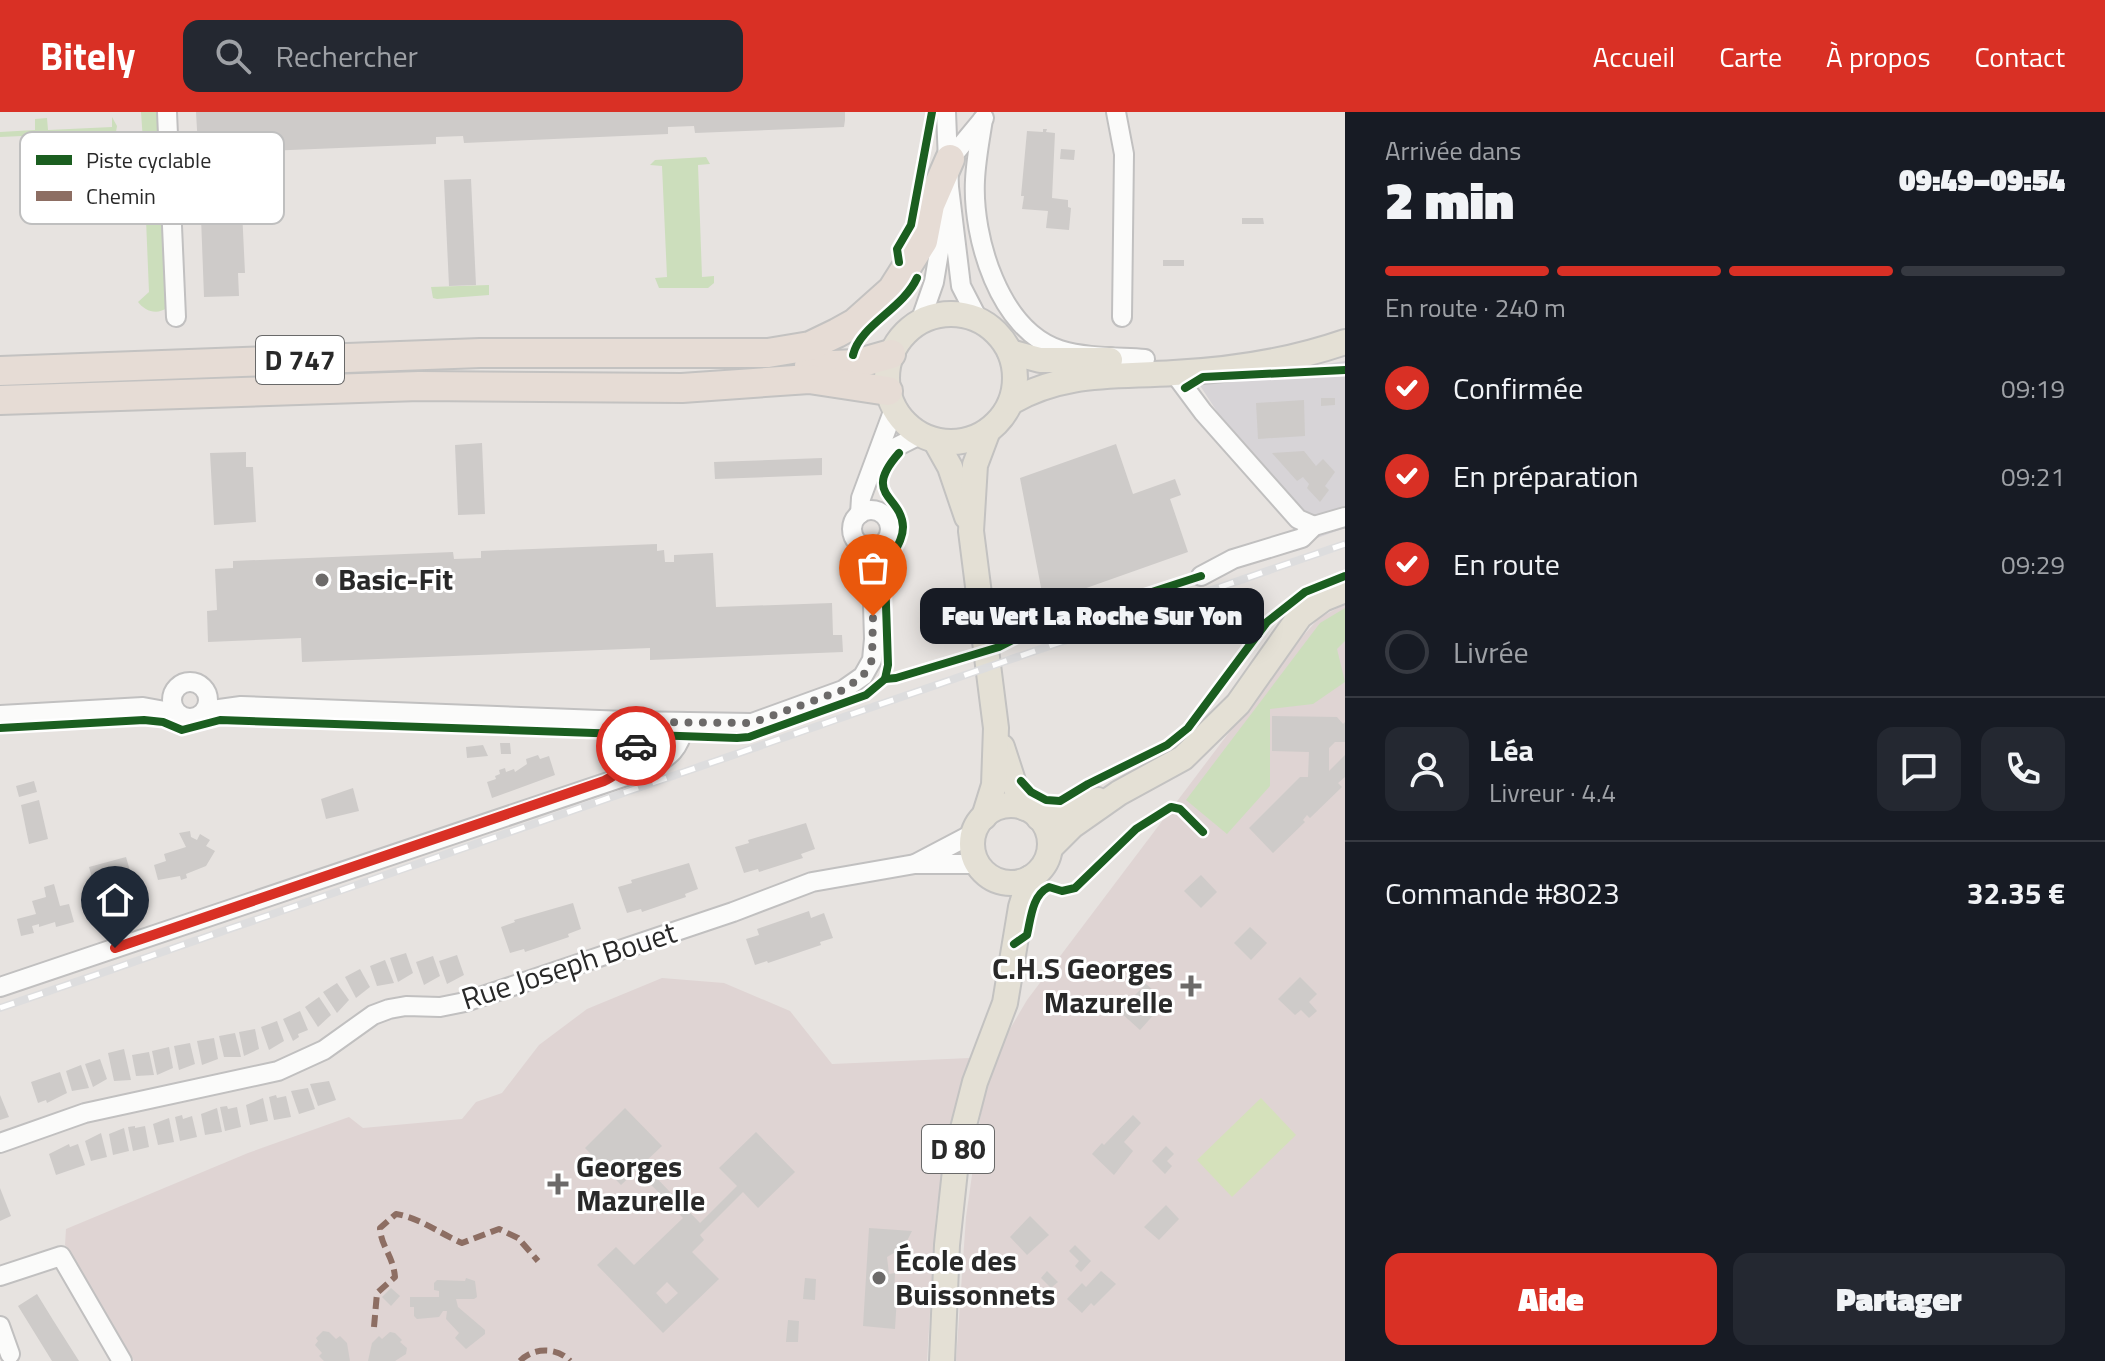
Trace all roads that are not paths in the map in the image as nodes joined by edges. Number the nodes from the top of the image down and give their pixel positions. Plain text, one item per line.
1 (167, 112) edge
2 (946, 112) edge
3 (961, 112) edge
4 (1113, 115) edge
5 (986, 116) edge
6 (168, 132) edge
7 (950, 159) junction
8 (949, 187) junction
9 (172, 224) edge
10 (176, 317) dead end
11 (1122, 317) dead end
12 (978, 319) junction
13 (920, 322) junction
14 (1345, 328) edge
15 (1345, 342) edge
16 (1010, 352) junction
17 (600, 354) junction
18 (891, 354) junction
19 (1145, 359) junction
20 (0, 371) edge
21 (1174, 373) junction
22 (0, 400) edge
23 (891, 400) junction
24 (1011, 402) junction
25 (987, 433) junction
26 (928, 438) junction
27 (878, 456) junction
28 (869, 513) junction
29 (1345, 517) edge
30 (1314, 526) junction
31 (971, 531) junction
32 (871, 545) junction
33 (1201, 576) dead end
34 (1345, 590) edge
35 (173, 692) junction
36 (206, 702) junction
37 (143, 707) junction
38 (176, 713) junction
39 (0, 715) edge
40 (641, 722) junction
41 (685, 723) junction
42 (996, 728) junction
43 (604, 781) junction
44 (1119, 793) junction
45 (1032, 813) junction
46 (979, 825) junction
47 (1050, 848) junction
48 (915, 864) junction
49 (986, 871) junction
50 (1030, 878) junction
51 (1014, 944) junction
52 (0, 987) edge
53 (0, 1143) edge
54 (0, 1276) edge
55 (0, 1326) edge
56 (8, 1357) edge
57 (122, 1361) edge
58 (942, 1361) edge

1 - 6 street
2 - 7 street
3 - 7 street
4 - 11 street
5 - 7 street
5 - 19 street
7 - 8 street
7 - 17 highway
8 - 12 street
8 - 13 street
9 - 10 street
12 - 13 main road
12 - 16 main road
13 - 18 main road
14 - 19 main road
15 - 21 main road
16 - 19 main road
16 - 24 main road
17 - 18 highway, D 747
17 - 20 highway, D 747
18 - 23 main road
21 - 24 main road
21 - 30 street
22 - 23 highway, D 747
23 - 26 main road
23 - 27 street
24 - 25 main road
25 - 26 main road
25 - 31 main road
26 - 27 street
26 - 31 main road
27 - 28 street
28 - 32 street
28 - 32 street
29 - 30 street
30 - 33 street
31 - 42 main road
32 - 41 street
34 - 44 main road
35 - 36 street
35 - 37 street
35 - 38 street
36 - 38 street
36 - 40 street
37 - 38 street
37 - 39 street
40 - 41 street
40 - 43 street
41 - 43 street
42 - 45 main road
42 - 46 main road
43 - 52 street
44 - 45 main road
44 - 47 main road
45 - 46 main road
45 - 47 main road
46 - 48 street, Rue Joseph Bouet
46 - 49 main road
47 - 50 main road
48 - 49 street, Rue Joseph Bouet
48 - 53 street, Rue Joseph Bouet
49 - 50 main road
49 - 51 main road, D 80
50 - 51 main road, D 80
51 - 58 main road, D 80
54 - 57 street
55 - 56 street

